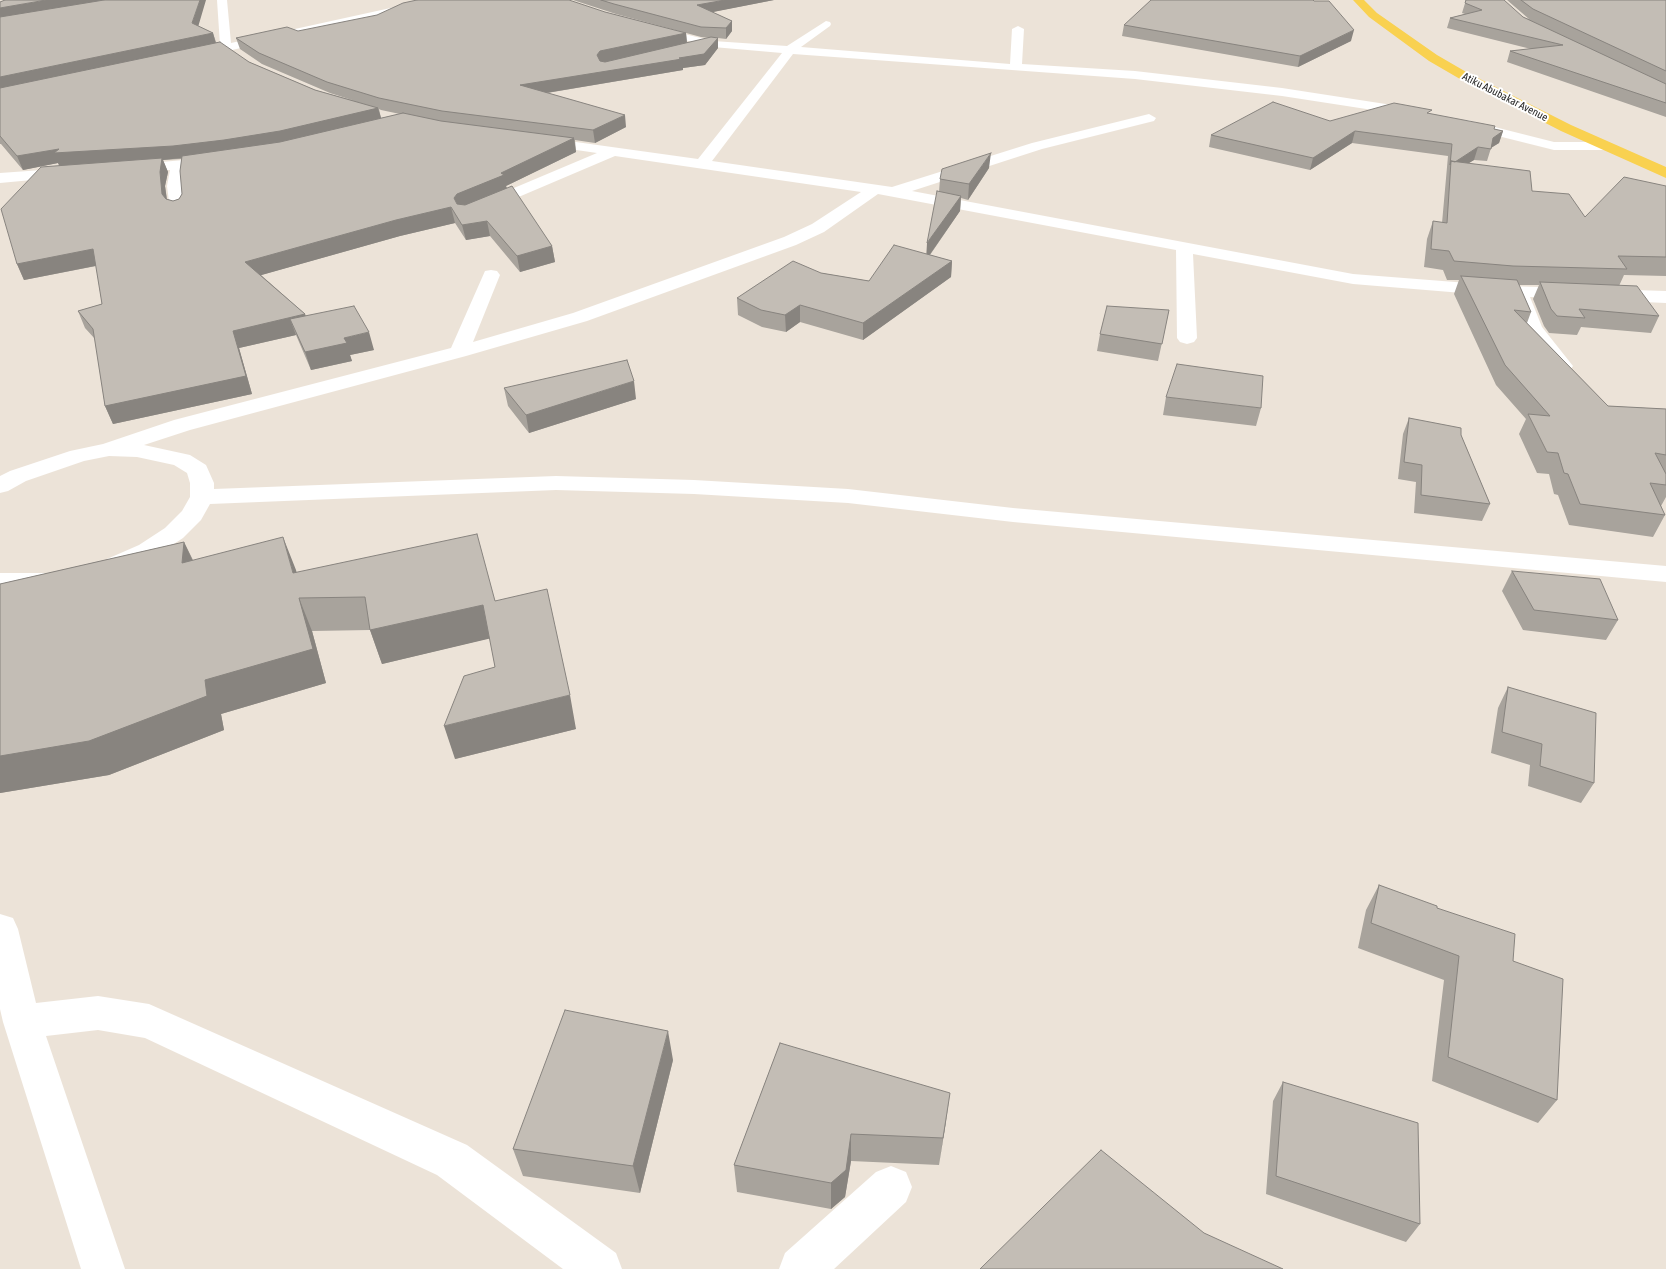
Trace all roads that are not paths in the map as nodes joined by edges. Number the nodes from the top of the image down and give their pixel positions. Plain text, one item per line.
1 (222, 0) edge
2 (441, 0) edge
3 (1358, 0) edge
4 (826, 24) dead end
5 (639, 26) edge
6 (1018, 29) dead end
7 (713, 44) junction
8 (226, 47) junction
9 (790, 48) junction
10 (684, 50) edge
11 (178, 58) edge
12 (242, 58) edge
13 (1016, 67) junction
14 (1428, 115) edge
15 (1149, 118) dead end
16 (1450, 120) edge
17 (528, 139) edge
18 (1604, 146) junction
19 (615, 151) junction
20 (229, 160) edge
21 (703, 163) junction
22 (178, 165) junction
23 (116, 170) edge
24 (87, 172) edge
25 (1666, 173) edge
26 (0, 178) edge
27 (885, 190) junction
28 (178, 209) edge
29 (467, 214) edge
30 (1184, 247) junction
31 (491, 275) dead end
32 (1518, 291) junction
33 (1666, 296) edge
34 (1187, 338) dead end
35 (459, 352) junction
36 (1573, 378) edge
37 (109, 449) junction
38 (0, 486) edge
39 (202, 497) junction
40 (1666, 574) edge
41 (0, 581) edge
42 (0, 929) edge
43 (22, 1022) junction
44 (890, 1187) dead end
45 (103, 1269) edge
46 (600, 1269) edge
47 (802, 1269) edge

1 - 8 street
2 - 8 street
3 - 18 main road, Atiku Abubakar Avenue
4 - 9 street
5 - 7 street
6 - 13 street
7 - 9 street
7 - 10 street
8 - 11 street
8 - 12 street
9 - 13 street
9 - 21 street
13 - 14 street
15 - 27 street
16 - 18 street
17 - 19 street
18 - 25 main road, Atiku Abubakar Avenue
19 - 21 street
19 - 29 street
20 - 22 street
21 - 27 street
22 - 23 street
22 - 28 street
24 - 26 street
27 - 30 street
27 - 35 street
30 - 32 street
30 - 34 street
31 - 35 street
32 - 33 street
32 - 36 street
35 - 37 street
37 - 38 street
37 - 39 street
39 - 40 street
39 - 41 street
42 - 43 street
43 - 45 street
43 - 46 street
44 - 47 street

